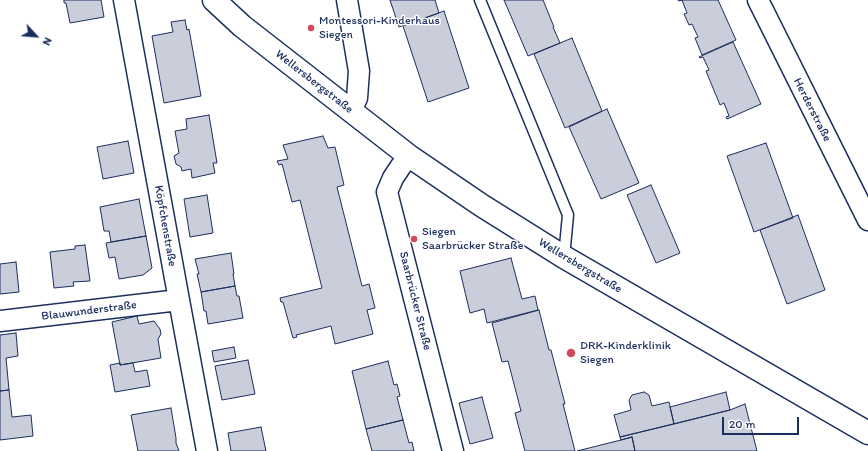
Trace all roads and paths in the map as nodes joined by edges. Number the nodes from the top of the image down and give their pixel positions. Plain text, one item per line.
1 (124, 0) edge
2 (214, 0) edge
3 (347, 0) edge
4 (480, 0) edge
5 (758, 0) edge
6 (351, 110) junction
7 (410, 156) junction
8 (868, 220) edge
9 (564, 257) junction
10 (179, 300) junction
11 (0, 322) edge
12 (868, 434) edge
13 (208, 451) edge
14 (453, 451) edge

1 - 10 street, Köpfchenstraße
2 - 6 street, Wellersbergstraße
3 - 6 street
4 - 9 lane
5 - 8 street, Herderstraße
6 - 7 street, Wellersbergstraße
7 - 9 street, Wellersbergstraße
7 - 14 street, Saarbrücker Straße
9 - 12 street, Wellersbergstraße
10 - 11 street, Blauwunderstraße
10 - 13 street, Köpfchenstraße

